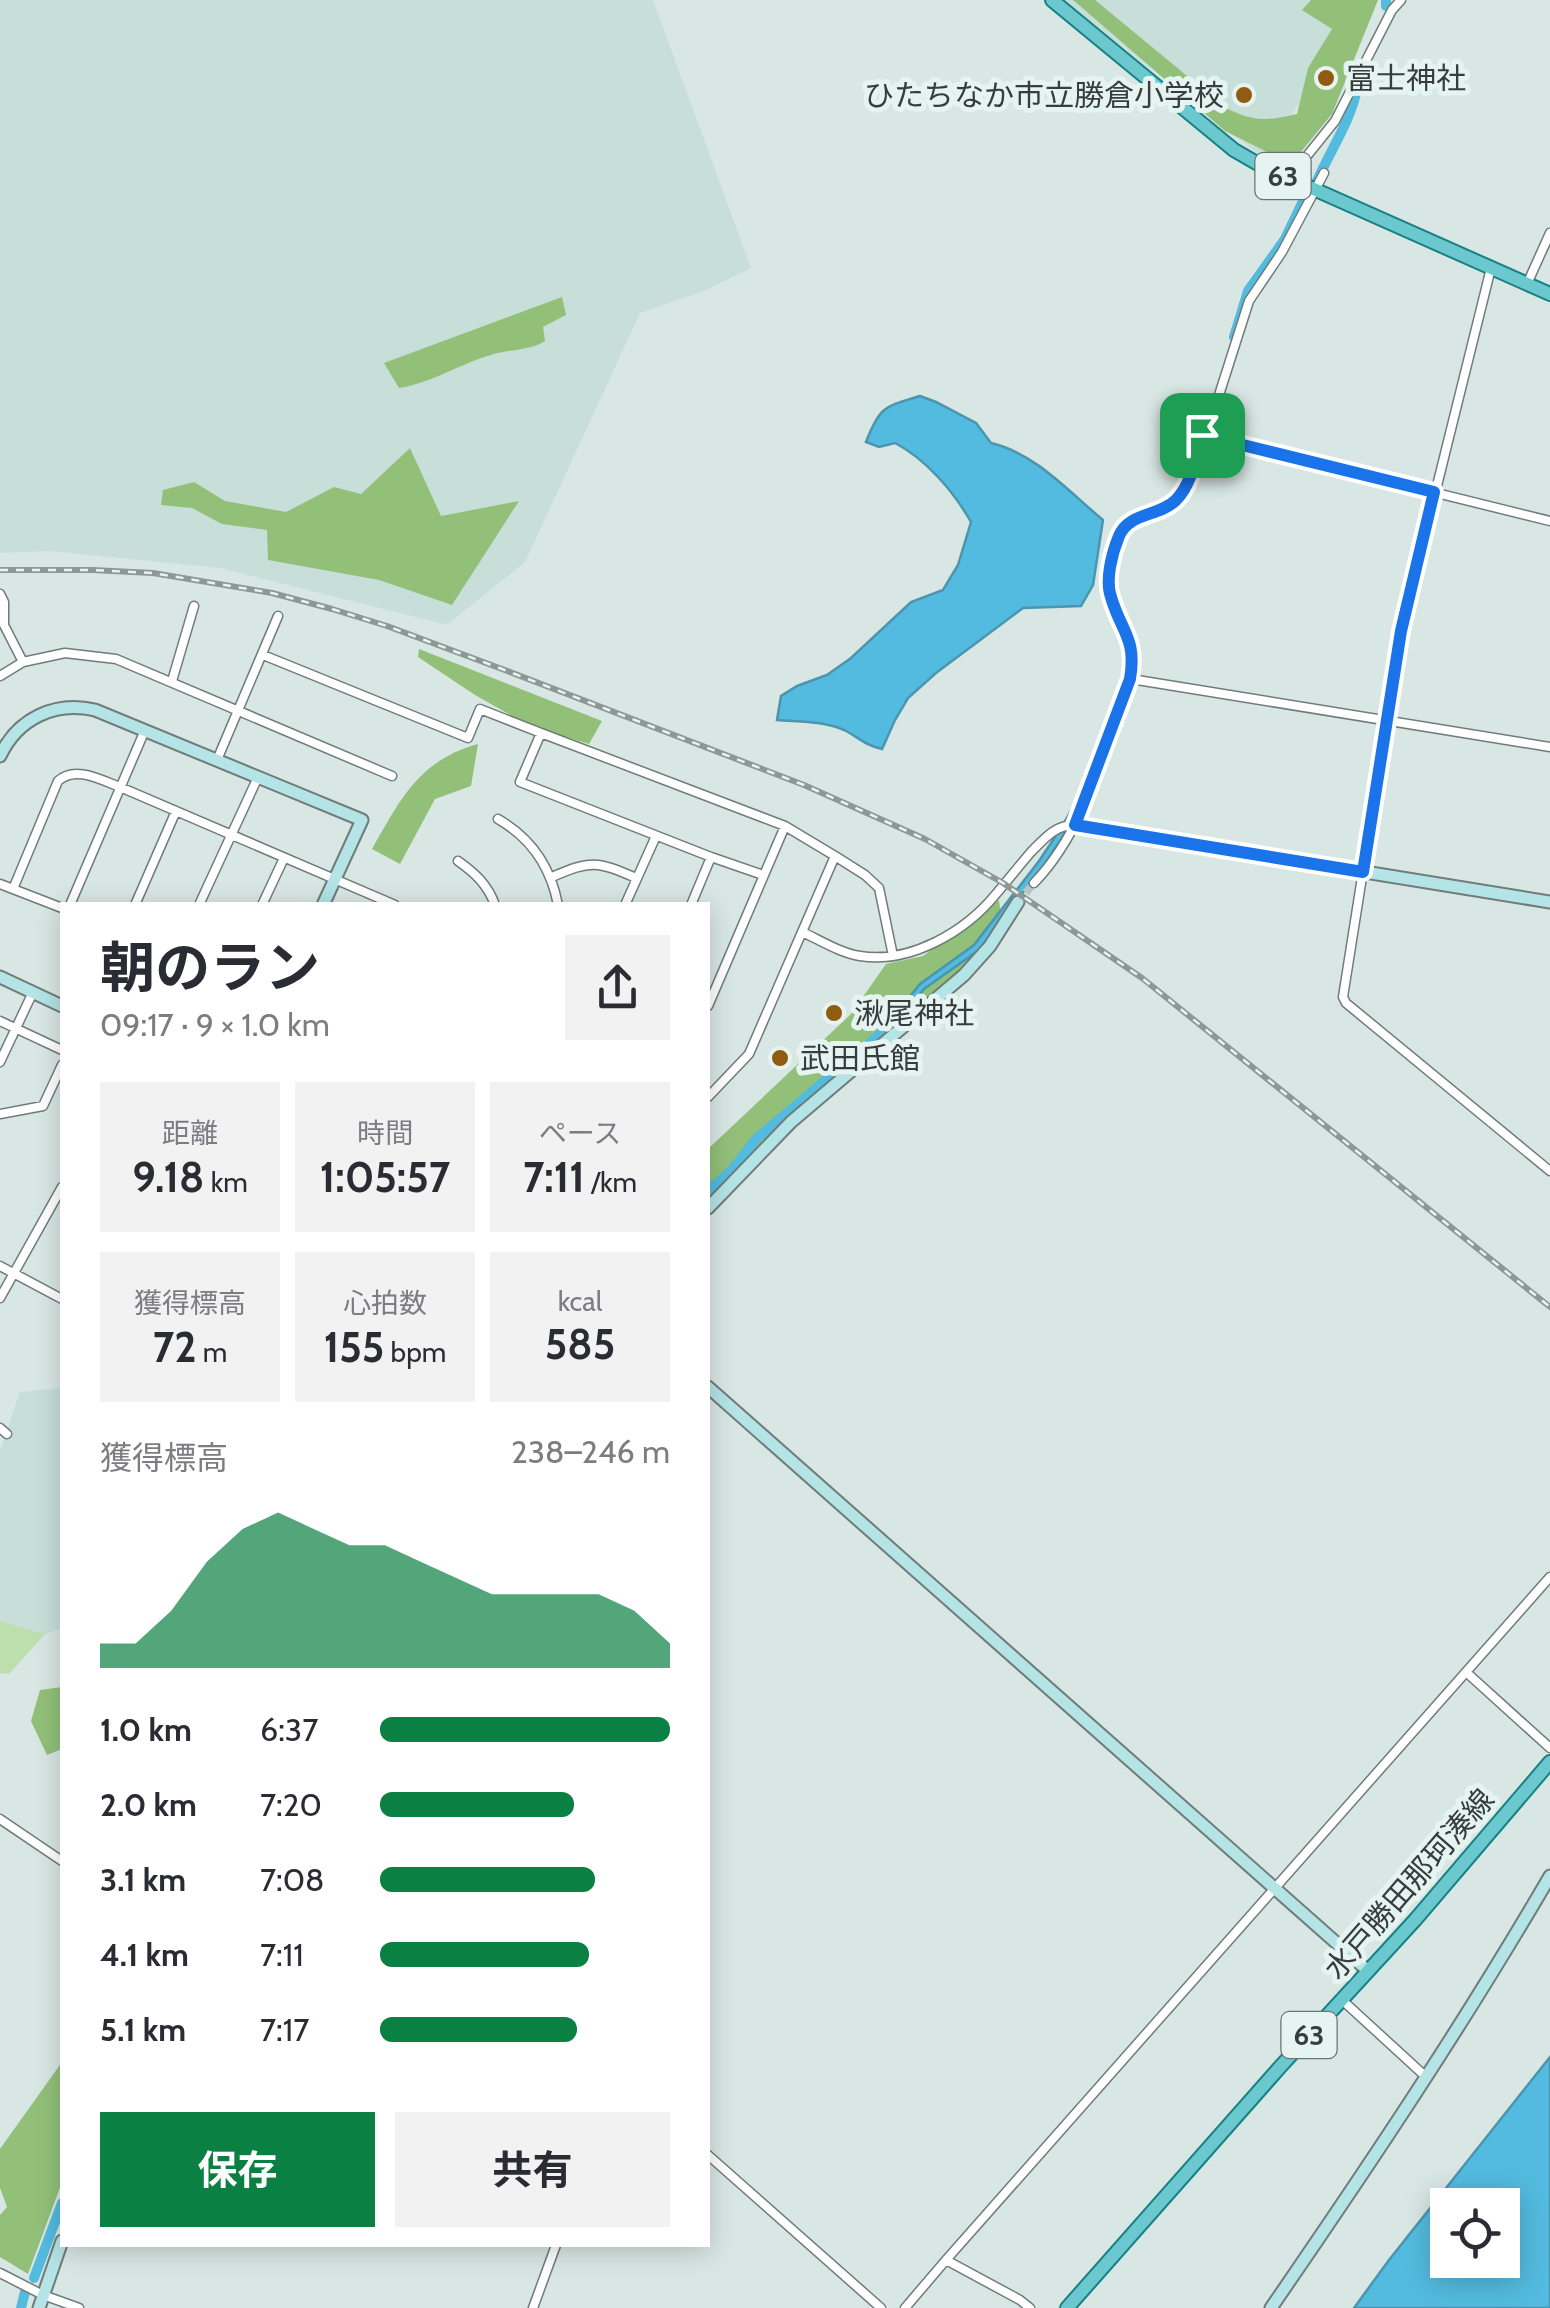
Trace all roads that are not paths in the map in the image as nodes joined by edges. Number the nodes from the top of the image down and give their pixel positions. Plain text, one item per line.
1 (1052, 0) edge
2 (1401, 0) edge
3 (1392, 5) edge
4 (1260, 165) junction
5 (1324, 173) dead end
6 (1316, 190) junction
7 (1550, 233) edge
8 (1492, 267) junction
9 (1527, 284) junction
10 (1550, 294) edge
11 (1202, 435) junction
12 (1434, 492) junction
13 (1550, 521) edge
14 (0, 594) edge
15 (194, 606) dead end
16 (278, 616) dead end
17 (264, 655) junction
18 (23, 662) junction
19 (0, 676) edge
20 (1130, 679) junction
21 (172, 680) junction
22 (240, 709) junction
23 (1386, 720) junction
24 (145, 730) junction
25 (541, 732) junction
26 (3, 740) edge
27 (1550, 747) edge
28 (0, 756) edge
29 (218, 760) junction
30 (392, 776) dead end
31 (258, 777) junction
32 (120, 786) junction
33 (176, 811) junction
34 (498, 819) dead end
35 (1075, 825) junction
36 (785, 826) junction
37 (232, 834) junction
38 (656, 836) junction
39 (834, 856) junction
40 (284, 858) junction
41 (711, 858) junction
42 (458, 861) dead end
43 (1363, 872) junction
44 (763, 876) junction
45 (552, 877) junction
46 (335, 878) junction
47 (636, 878) junction
48 (1034, 883) tunnel mouth
49 (0, 884) edge
50 (13, 888) junction
51 (71, 902) edge
52 (136, 902) edge
53 (200, 902) edge
54 (263, 902) edge
55 (323, 902) edge
56 (386, 902) edge
57 (494, 902) edge
58 (557, 902) edge
59 (626, 902) edge
60 (691, 902) edge
61 (1018, 902) tunnel mouth
62 (1550, 902) edge
63 (60, 907) edge
64 (802, 932) junction
65 (893, 956) junction
66 (0, 977) edge
67 (33, 992) junction
68 (710, 1001) edge
69 (60, 1005) edge
70 (0, 1021) edge
71 (16, 1028) junction
72 (60, 1049) edge
73 (0, 1062) edge
74 (60, 1069) edge
75 (710, 1092) edge
76 (0, 1114) edge
77 (1550, 1171) edge
78 (60, 1191) edge
79 (710, 1206) edge
80 (0, 1266) edge
81 (15, 1274) junction
82 (60, 1295) edge
83 (0, 1298) edge
84 (710, 1389) edge
85 (1550, 1577) edge
86 (1466, 1672) junction
87 (1550, 1748) edge
88 (1550, 1762) edge
89 (0, 1819) edge
90 (60, 1860) edge
91 (1550, 1876) edge
92 (1276, 1888) junction
93 (1367, 1970) junction
94 (1342, 2000) junction
95 (1425, 2076) junction
96 (710, 2157) edge
97 (60, 2247) edge
98 (555, 2247) edge
99 (946, 2260) junction
100 (0, 2273) edge
101 (43, 2294) junction
102 (39, 2308) edge
103 (79, 2308) edge
104 (532, 2308) edge
105 (882, 2308) edge
106 (906, 2308) edge
107 (1030, 2308) edge
108 (1067, 2308) edge
109 (1271, 2308) edge

1 - 4 main road, 63
2 - 3 street
3 - 4 street
4 - 6 main road, 63
5 - 6 street
6 - 8 main road, 63
6 - 11 street
7 - 9 street
8 - 9 main road, 63
8 - 12 street
9 - 10 main road, 63
11 - 12 street
11 - 20 street
12 - 13 street
12 - 23 street
14 - 18 street
15 - 21 street
16 - 17 street
17 - 22 street
17 - 25 street
18 - 19 street
18 - 21 street
20 - 23 street
20 - 35 street
21 - 22 street
22 - 29 street
22 - 30 street
23 - 27 street
23 - 43 street
24 - 26 street
24 - 29 street
24 - 32 street
25 - 36 street
25 - 38 street
26 - 28 street
29 - 31 street
31 - 37 street
31 - 46 street
32 - 33 street
32 - 50 street
32 - 51 street
33 - 37 street
33 - 52 street
34 - 45 street
35 - 43 street
35 - 48 street
35 - 65 street
36 - 39 street
36 - 44 street
37 - 40 street
37 - 53 street
38 - 41 street
38 - 47 street
39 - 64 street
39 - 65 street
40 - 46 street
40 - 54 street
41 - 44 street
41 - 60 street
42 - 57 street
43 - 62 street
43 - 77 street
44 - 68 street
45 - 47 street
45 - 58 street
46 - 55 street
46 - 56 street
47 - 59 street
49 - 50 street
50 - 63 street
61 - 79 street
64 - 65 street
64 - 75 street
66 - 67 street
67 - 69 street
67 - 71 street
70 - 71 street
71 - 72 street
71 - 73 street
74 - 76 street
78 - 81 street
80 - 81 street
81 - 82 street
81 - 83 street
84 - 92 street
85 - 86 street
86 - 87 street
86 - 92 street
88 - 93 main road, 水戸勝田那珂湊線 / 63
89 - 90 street
91 - 95 street
92 - 93 street
92 - 99 street
93 - 94 main road, 水戸勝田那珂湊線 / 63
94 - 95 street
94 - 108 main road, 水戸勝田那珂湊線 / 63
95 - 109 street
96 - 105 street
97 - 101 street
98 - 104 street
99 - 106 street
99 - 107 street
100 - 101 street
101 - 102 street
101 - 103 street

